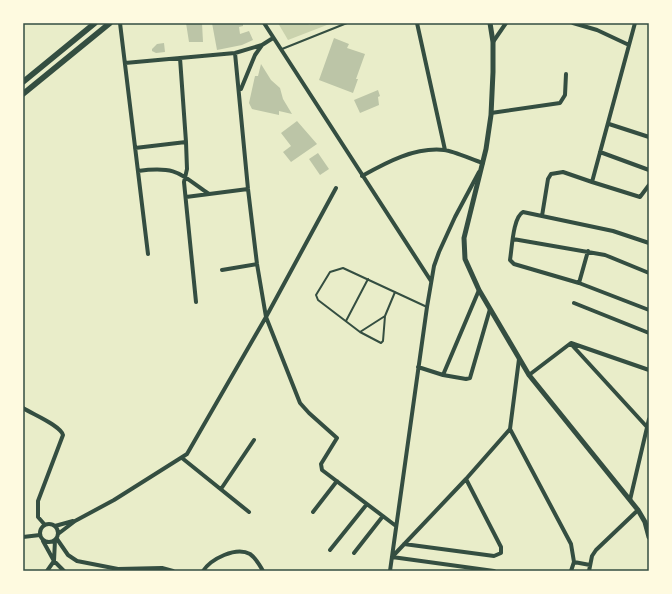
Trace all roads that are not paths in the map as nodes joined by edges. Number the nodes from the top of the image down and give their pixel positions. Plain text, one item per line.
1 (95, 23) edge
2 (110, 23) edge
3 (120, 23) edge
4 (264, 23) edge
5 (347, 23) edge
6 (417, 23) edge
7 (490, 23) edge
8 (506, 23) edge
9 (573, 23) edge
10 (635, 23) edge
11 (273, 38) junction
12 (493, 42) junction
13 (262, 45) junction
14 (629, 45) junction
15 (280, 49) junction
16 (235, 52) junction
17 (180, 58) junction
18 (125, 63) junction
19 (566, 74) dead end
20 (23, 82) edge
21 (240, 92) junction
22 (23, 94) edge
23 (491, 114) junction
24 (609, 124) junction
25 (649, 137) edge
26 (186, 142) junction
27 (135, 148) junction
28 (445, 150) junction
29 (600, 152) junction
30 (483, 163) junction
31 (480, 170) junction
32 (649, 170) edge
33 (138, 171) junction
34 (362, 176) junction
35 (184, 177) junction
36 (592, 182) junction
37 (649, 185) edge
38 (248, 188) junction
39 (336, 188) dead end
40 (209, 194) junction
41 (186, 197) junction
42 (542, 216) junction
43 (513, 239) junction
44 (649, 242) edge
45 (588, 252) junction
46 (148, 254) dead end
47 (257, 264) junction
48 (222, 270) dead end
49 (649, 273) edge
50 (368, 279) junction
51 (431, 281) junction
52 (579, 283) junction
53 (478, 290) junction
54 (395, 292) junction
55 (196, 302) dead end
56 (574, 303) dead end
57 (426, 307) junction
58 (490, 309) junction
59 (649, 310) edge
60 (385, 316) junction
61 (266, 317) junction
62 (346, 321) junction
63 (360, 332) junction
64 (649, 333) edge
65 (571, 343) junction
66 (518, 359) junction
67 (418, 367) junction
68 (649, 370) edge
69 (443, 375) junction
70 (528, 375) junction
71 (23, 408) edge
72 (649, 419) edge
73 (647, 427) junction
74 (510, 429) junction
75 (254, 440) dead end
76 (182, 458) junction
77 (466, 479) junction
78 (337, 482) junction
79 (221, 490) junction
80 (630, 500) junction
81 (367, 504) junction
82 (638, 510) junction
83 (249, 512) dead end
84 (313, 512) dead end
85 (383, 516) junction
86 (76, 521) junction
87 (45, 525) junction
88 (54, 526) junction
89 (396, 526) junction
90 (23, 537) edge
91 (41, 537) junction
92 (57, 538) junction
93 (649, 538) edge
94 (404, 544) junction
95 (330, 550) dead end
96 (354, 552) dead end
97 (392, 557) junction
98 (54, 561) junction
99 (574, 562) junction
100 (590, 565) junction
101 (47, 571) edge
102 (64, 571) edge
103 (173, 571) edge
104 (203, 571) edge
105 (263, 571) edge
106 (390, 571) edge
107 (494, 571) edge
108 (571, 571) edge
109 (589, 571) edge

1 - 20 main road
2 - 22 main road
3 - 18 street
4 - 11 street
5 - 15 lane
6 - 28 street
7 - 12 street
8 - 12 street
9 - 14 street
10 - 14 street
11 - 13 street
11 - 15 street
12 - 23 street
13 - 16 street
13 - 21 street
14 - 24 street
15 - 34 street
16 - 17 street
16 - 21 street
17 - 18 street
17 - 26 street
18 - 27 street
19 - 23 street
21 - 38 street
23 - 30 street
24 - 25 street
24 - 29 street
26 - 27 street
26 - 35 street
27 - 33 street
28 - 30 street
28 - 34 street
29 - 32 street
29 - 36 street
30 - 31 street
31 - 51 street
31 - 53 street
33 - 35 street
33 - 46 street
34 - 51 street
35 - 40 street
35 - 41 street
36 - 37 street
36 - 42 street
38 - 40 street
38 - 47 street
39 - 61 street
40 - 41 street
41 - 55 street
42 - 43 street
42 - 44 street
43 - 45 street
43 - 52 street
45 - 49 street
45 - 52 street
47 - 48 street
47 - 61 street
50 - 54 lane
50 - 62 lane
50 - 62 lane
51 - 57 street
52 - 59 street
53 - 58 street
53 - 69 street
54 - 57 lane
54 - 60 lane
56 - 64 street
57 - 67 street
58 - 66 street
58 - 69 street
60 - 63 lane
60 - 63 lane
61 - 76 street
61 - 78 street
62 - 63 lane
65 - 68 street
65 - 70 street
65 - 73 street
66 - 70 street
66 - 74 street
67 - 69 street
67 - 89 street
70 - 80 street
71 - 87 street
72 - 73 street
73 - 80 street
74 - 77 street
74 - 99 street
75 - 79 street
76 - 79 street
76 - 86 street
77 - 94 street
77 - 94 street
78 - 81 street
78 - 84 street
79 - 83 street
80 - 82 street
81 - 85 street
81 - 95 street
82 - 93 street
82 - 100 street
85 - 89 street
85 - 96 street
86 - 88 street
86 - 92 street
87 - 88 street
87 - 91 street
88 - 92 street
89 - 97 street
90 - 91 street
91 - 92 street
91 - 98 street
92 - 98 street
92 - 103 street
94 - 97 street
97 - 106 street
97 - 107 street
98 - 101 street
98 - 102 street
99 - 100 street
99 - 108 street
100 - 109 street
104 - 105 street

